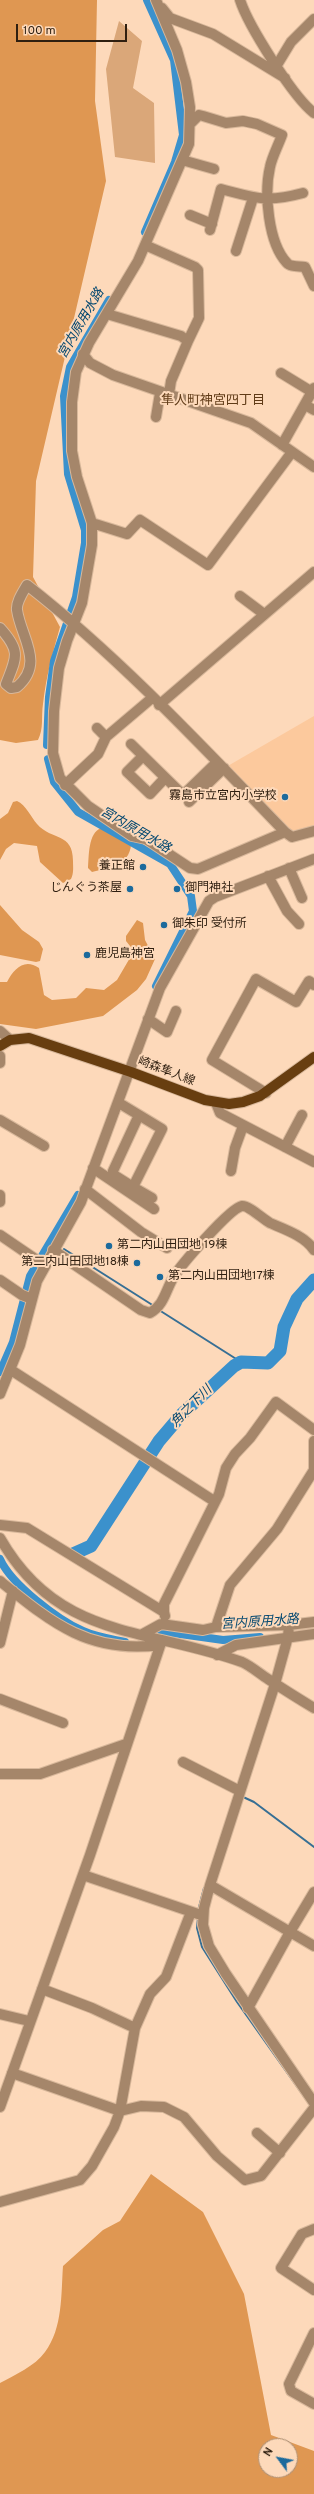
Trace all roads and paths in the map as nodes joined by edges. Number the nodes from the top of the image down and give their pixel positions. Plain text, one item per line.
1 (156, 0) edge
2 (240, 0) edge
3 (314, 19) edge
4 (277, 65) junction
5 (285, 78) junction
6 (314, 113) edge
7 (190, 124) junction
8 (182, 160) junction
9 (214, 169) dead end
10 (303, 193) dead end
11 (253, 198) junction
12 (267, 200) junction
13 (190, 215) dead end
14 (145, 245) junction
15 (236, 251) dead end
16 (314, 286) edge
17 (106, 314) junction
18 (188, 341) junction
19 (83, 354) junction
20 (280, 374) dead end
21 (313, 390) edge
22 (165, 394) junction
23 (309, 408) edge
24 (156, 417) dead end
25 (282, 445) junction
26 (292, 452) junction
27 (314, 467) edge
28 (92, 523) junction
29 (314, 572) edge
30 (240, 596) dead end
31 (264, 614) junction
32 (74, 622) junction
33 (0, 628) edge
34 (156, 701) junction
35 (97, 728) dead end
36 (106, 737) junction
37 (131, 744) dead end
38 (143, 756) junction
39 (220, 765) junction
40 (165, 778) junction
41 (65, 785) junction
42 (189, 802) dead end
43 (314, 831) edge
44 (285, 832) junction
45 (314, 859) edge
46 (289, 868) junction
47 (268, 876) junction
48 (302, 898) dead end
49 (300, 924) dead end
50 (314, 985) edge
51 (176, 1011) dead end
52 (148, 1019) junction
53 (0, 1031) edge
54 (10, 1040) junction
55 (0, 1046) edge
56 (0, 1056) edge
57 (314, 1057) edge
58 (0, 1063) edge
59 (131, 1072) junction
60 (266, 1093) junction
61 (119, 1103) junction
62 (216, 1103) junction
63 (139, 1115) junction
64 (302, 1115) dead end
65 (0, 1120) edge
66 (243, 1126) junction
67 (44, 1146) dead end
68 (285, 1147) junction
69 (314, 1162) edge
70 (93, 1168) junction
71 (231, 1171) dead end
72 (133, 1187) junction
73 (85, 1189) junction
74 (0, 1195) edge
75 (152, 1198) dead end
76 (0, 1202) edge
77 (154, 1209) dead end
78 (0, 1235) edge
79 (167, 1248) dead end
80 (54, 1250) junction
81 (314, 1250) edge
82 (40, 1263) junction
83 (0, 1280) edge
84 (28, 1297) junction
85 (10, 1370) junction
86 (0, 1394) edge
87 (314, 1430) edge
88 (314, 1441) edge
89 (314, 1469) edge
90 (214, 1501) junction
91 (0, 1525) edge
92 (0, 1538) edge
93 (0, 1582) edge
94 (13, 1591) junction
95 (164, 1612) junction
96 (314, 1622) edge
97 (167, 1625) junction
98 (289, 1625) junction
99 (216, 1627) junction
100 (314, 1634) edge
101 (141, 1635) junction
102 (283, 1638) junction
103 (161, 1642) junction
104 (0, 1643) edge
105 (217, 1655) junction
106 (275, 1684) junction
107 (0, 1699) edge
108 (314, 1708) edge
109 (63, 1723) dead end
110 (126, 1744) junction
111 (183, 1762) dead end
112 (0, 1774) edge
113 (237, 1792) junction
114 (83, 1875) junction
115 (210, 1884) junction
116 (314, 1892) edge
117 (191, 1912) junction
118 (203, 1916) junction
119 (290, 1932) junction
120 (314, 1946) edge
121 (42, 1989) junction
122 (248, 2008) junction
123 (0, 2014) edge
124 (29, 2021) junction
125 (135, 2028) junction
126 (12, 2073) junction
127 (314, 2103) edge
128 (0, 2107) edge
129 (120, 2111) junction
130 (312, 2111) edge
131 (257, 2133) dead end
132 (280, 2153) junction
133 (0, 2202) edge
134 (314, 2229) edge
135 (314, 2290) edge
136 (314, 2333) edge
137 (314, 2404) edge

1 - 5 street
1 - 7 street
2 - 4 street
3 - 4 street
4 - 5 street
5 - 6 street
7 - 8 street
7 - 12 street
8 - 9 street
8 - 14 street
10 - 12 street
11 - 12 street
11 - 13 street
11 - 15 street
12 - 16 street
14 - 17 street
14 - 18 street
17 - 18 street
17 - 19 street
18 - 22 street
19 - 22 street
19 - 28 street
20 - 21 street
21 - 23 street
22 - 24 street
22 - 25 street
23 - 25 street
25 - 26 street
26 - 27 street
26 - 28 street
28 - 32 street
29 - 31 street
30 - 31 street
31 - 34 street
32 - 33 street
32 - 34 street
32 - 41 street
34 - 36 street
34 - 39 street
35 - 36 street
36 - 41 street
37 - 38 street
38 - 40 street
38 - 40 street
39 - 40 street
39 - 42 street
39 - 44 street
41 - 44 street
43 - 44 street
45 - 46 street
46 - 47 street
46 - 48 street
47 - 49 street
47 - 52 street
50 - 60 street
51 - 52 street
52 - 59 street
53 - 54 street
54 - 55 main road, 崎森隼人線
54 - 59 main road, 崎森隼人線
56 - 58 street
57 - 60 main road, 崎森隼人線
59 - 61 street
59 - 62 main road, 崎森隼人線
60 - 62 main road, 崎森隼人線
61 - 63 street
61 - 70 street
62 - 66 street
63 - 72 street
63 - 72 street
64 - 68 street
65 - 67 street
66 - 68 street
66 - 71 street
68 - 69 street
70 - 73 street
70 - 77 street
72 - 75 street
73 - 79 street
73 - 80 street
74 - 76 street
78 - 82 street
80 - 81 street
80 - 82 street
82 - 84 street
83 - 84 street
84 - 85 street
85 - 86 street
85 - 90 street
87 - 90 street
88 - 89 street
89 - 99 street
90 - 95 street
91 - 95 street
92 - 101 street
93 - 94 street
94 - 103 street
94 - 104 street
95 - 97 street
96 - 98 street
97 - 99 street
97 - 101 street
98 - 99 street
98 - 102 street
100 - 102 street
101 - 103 street
102 - 105 street
102 - 106 street
103 - 105 street
103 - 110 street
105 - 106 street
106 - 108 street
106 - 113 street
107 - 109 street
110 - 112 street
110 - 114 street
111 - 113 street
113 - 115 street
114 - 117 street
114 - 121 street
115 - 118 street
115 - 119 street
116 - 119 street
117 - 118 street
117 - 125 street
118 - 122 street
119 - 120 street
119 - 122 street
121 - 124 street
121 - 125 street
122 - 127 street
123 - 124 street
124 - 126 street
125 - 129 street
126 - 128 street
126 - 129 street
129 - 132 street
129 - 133 street
130 - 132 street
131 - 132 street
134 - 135 street
136 - 137 street

